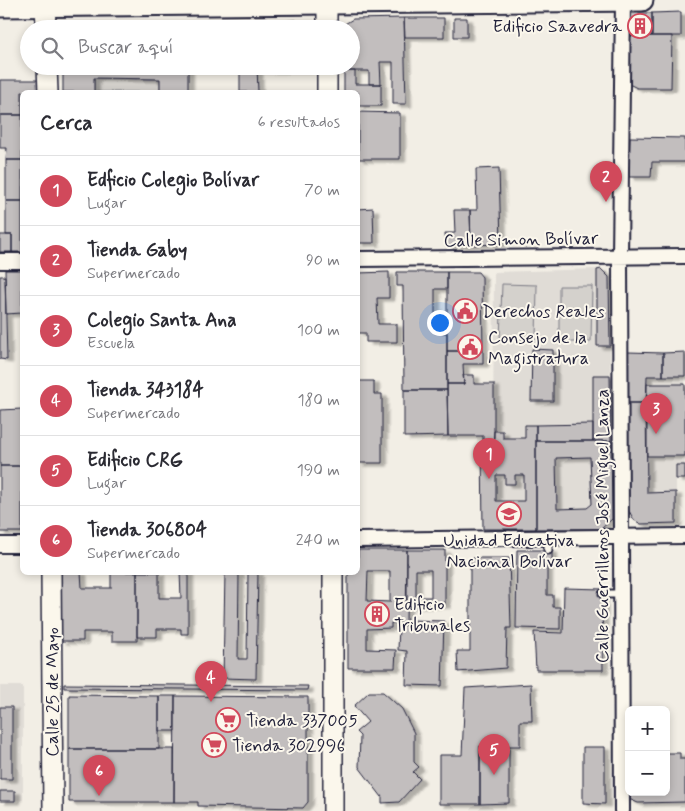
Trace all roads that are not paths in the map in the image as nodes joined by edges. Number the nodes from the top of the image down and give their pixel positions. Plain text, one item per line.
1 (623, 0) edge
2 (642, 0) edge
3 (327, 2) edge
4 (45, 3) edge
5 (0, 6) edge
6 (46, 20) edge
7 (327, 20) edge
8 (47, 75) edge
9 (327, 75) edge
10 (48, 90) edge
11 (327, 90) edge
12 (620, 256) junction
13 (685, 256) edge
14 (360, 259) edge
15 (0, 261) edge
16 (20, 261) edge
17 (685, 536) edge
18 (621, 537) junction
19 (360, 540) edge
20 (20, 545) edge
21 (0, 546) edge
22 (51, 575) edge
23 (333, 575) edge
24 (602, 594) dead end
25 (621, 594) junction
26 (53, 811) edge
27 (333, 811) edge
28 (622, 811) edge

1 - 2 main road
1 - 3 main road
1 - 12 street, Calle Guerrilleros José Miguel Lanza
3 - 4 main road
3 - 7 main road
4 - 5 main road
4 - 6 main road
8 - 10 main road
9 - 11 main road
12 - 13 street, Calle Simon Bolívar
12 - 14 street, Calle Simon Bolívar
12 - 18 street, Calle Guerrilleros José Miguel Lanza
15 - 16 street
17 - 18 street
18 - 19 street
18 - 25 street, Calle Guerrilleros José Miguel Lanza
20 - 21 street
22 - 26 main road, Calle 25 de Mayo
23 - 27 main road
24 - 25 lane
25 - 28 street, Calle Guerrilleros José Miguel Lanza

